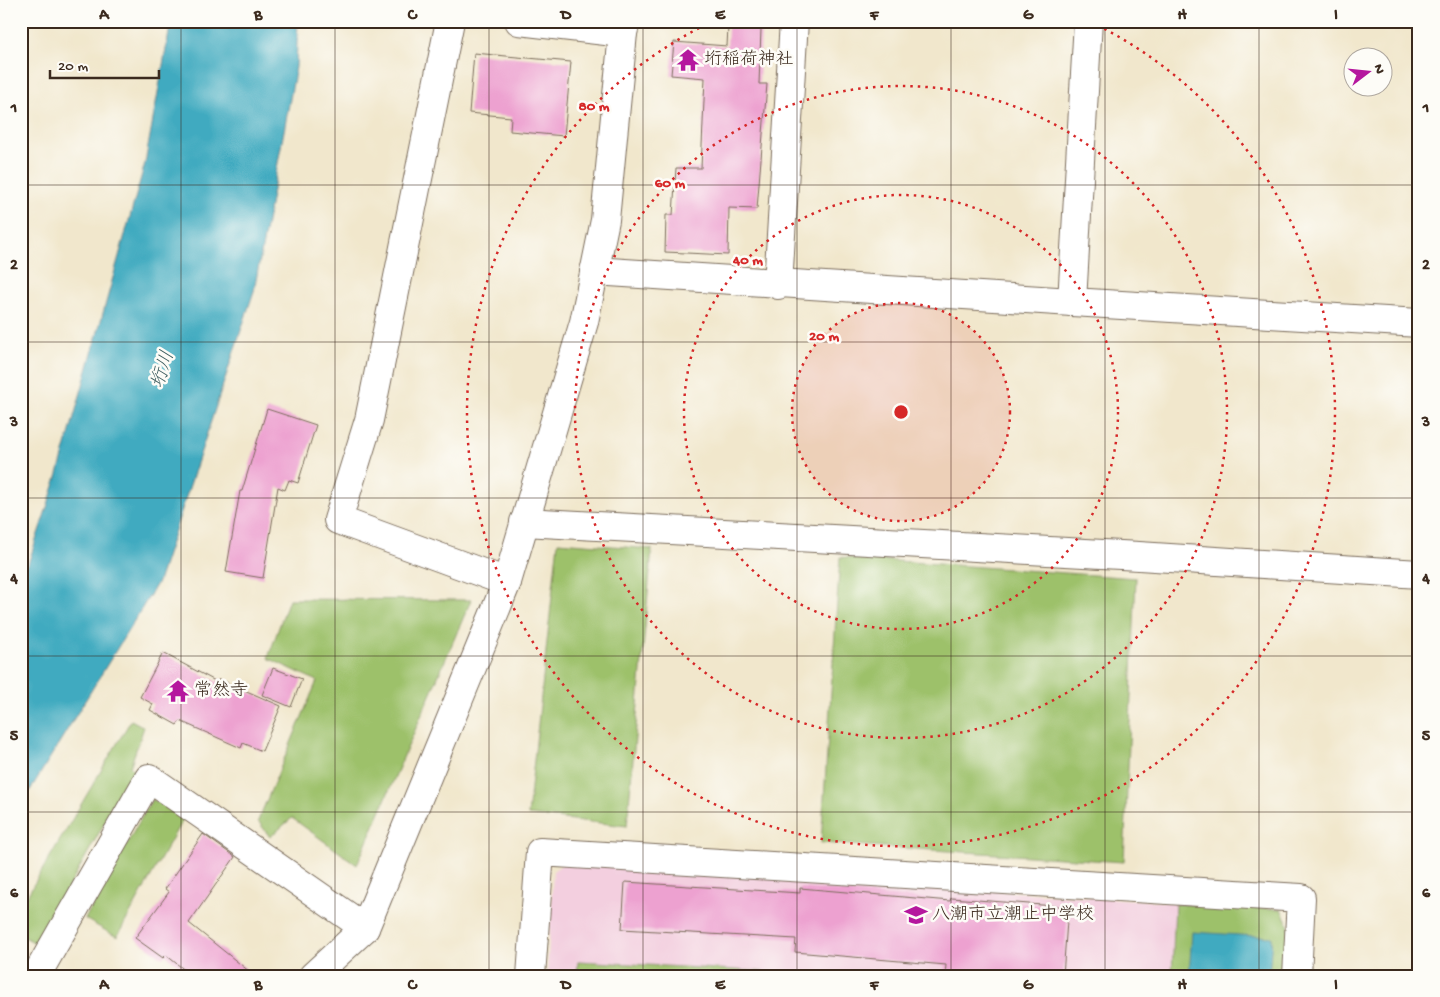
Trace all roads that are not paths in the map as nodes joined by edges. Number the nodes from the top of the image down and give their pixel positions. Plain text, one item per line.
1 (450, 21) edge
2 (519, 21) edge
3 (794, 21) edge
4 (1088, 21) edge
5 (624, 27) edge
6 (594, 272) junction
7 (778, 284) junction
8 (1072, 302) junction
9 (1419, 323) edge
10 (524, 522) junction
11 (1419, 574) edge
12 (507, 582) junction
13 (365, 928) junction
14 (36, 976) edge
15 (312, 976) edge
16 (531, 976) edge
17 (1297, 976) edge

1 - 12 street
2 - 5 street
3 - 7 street
4 - 8 street
5 - 6 street
6 - 7 street
6 - 10 street
7 - 8 street
8 - 9 street
10 - 11 street
10 - 12 street
12 - 13 street
13 - 14 street
13 - 15 street
16 - 17 street

